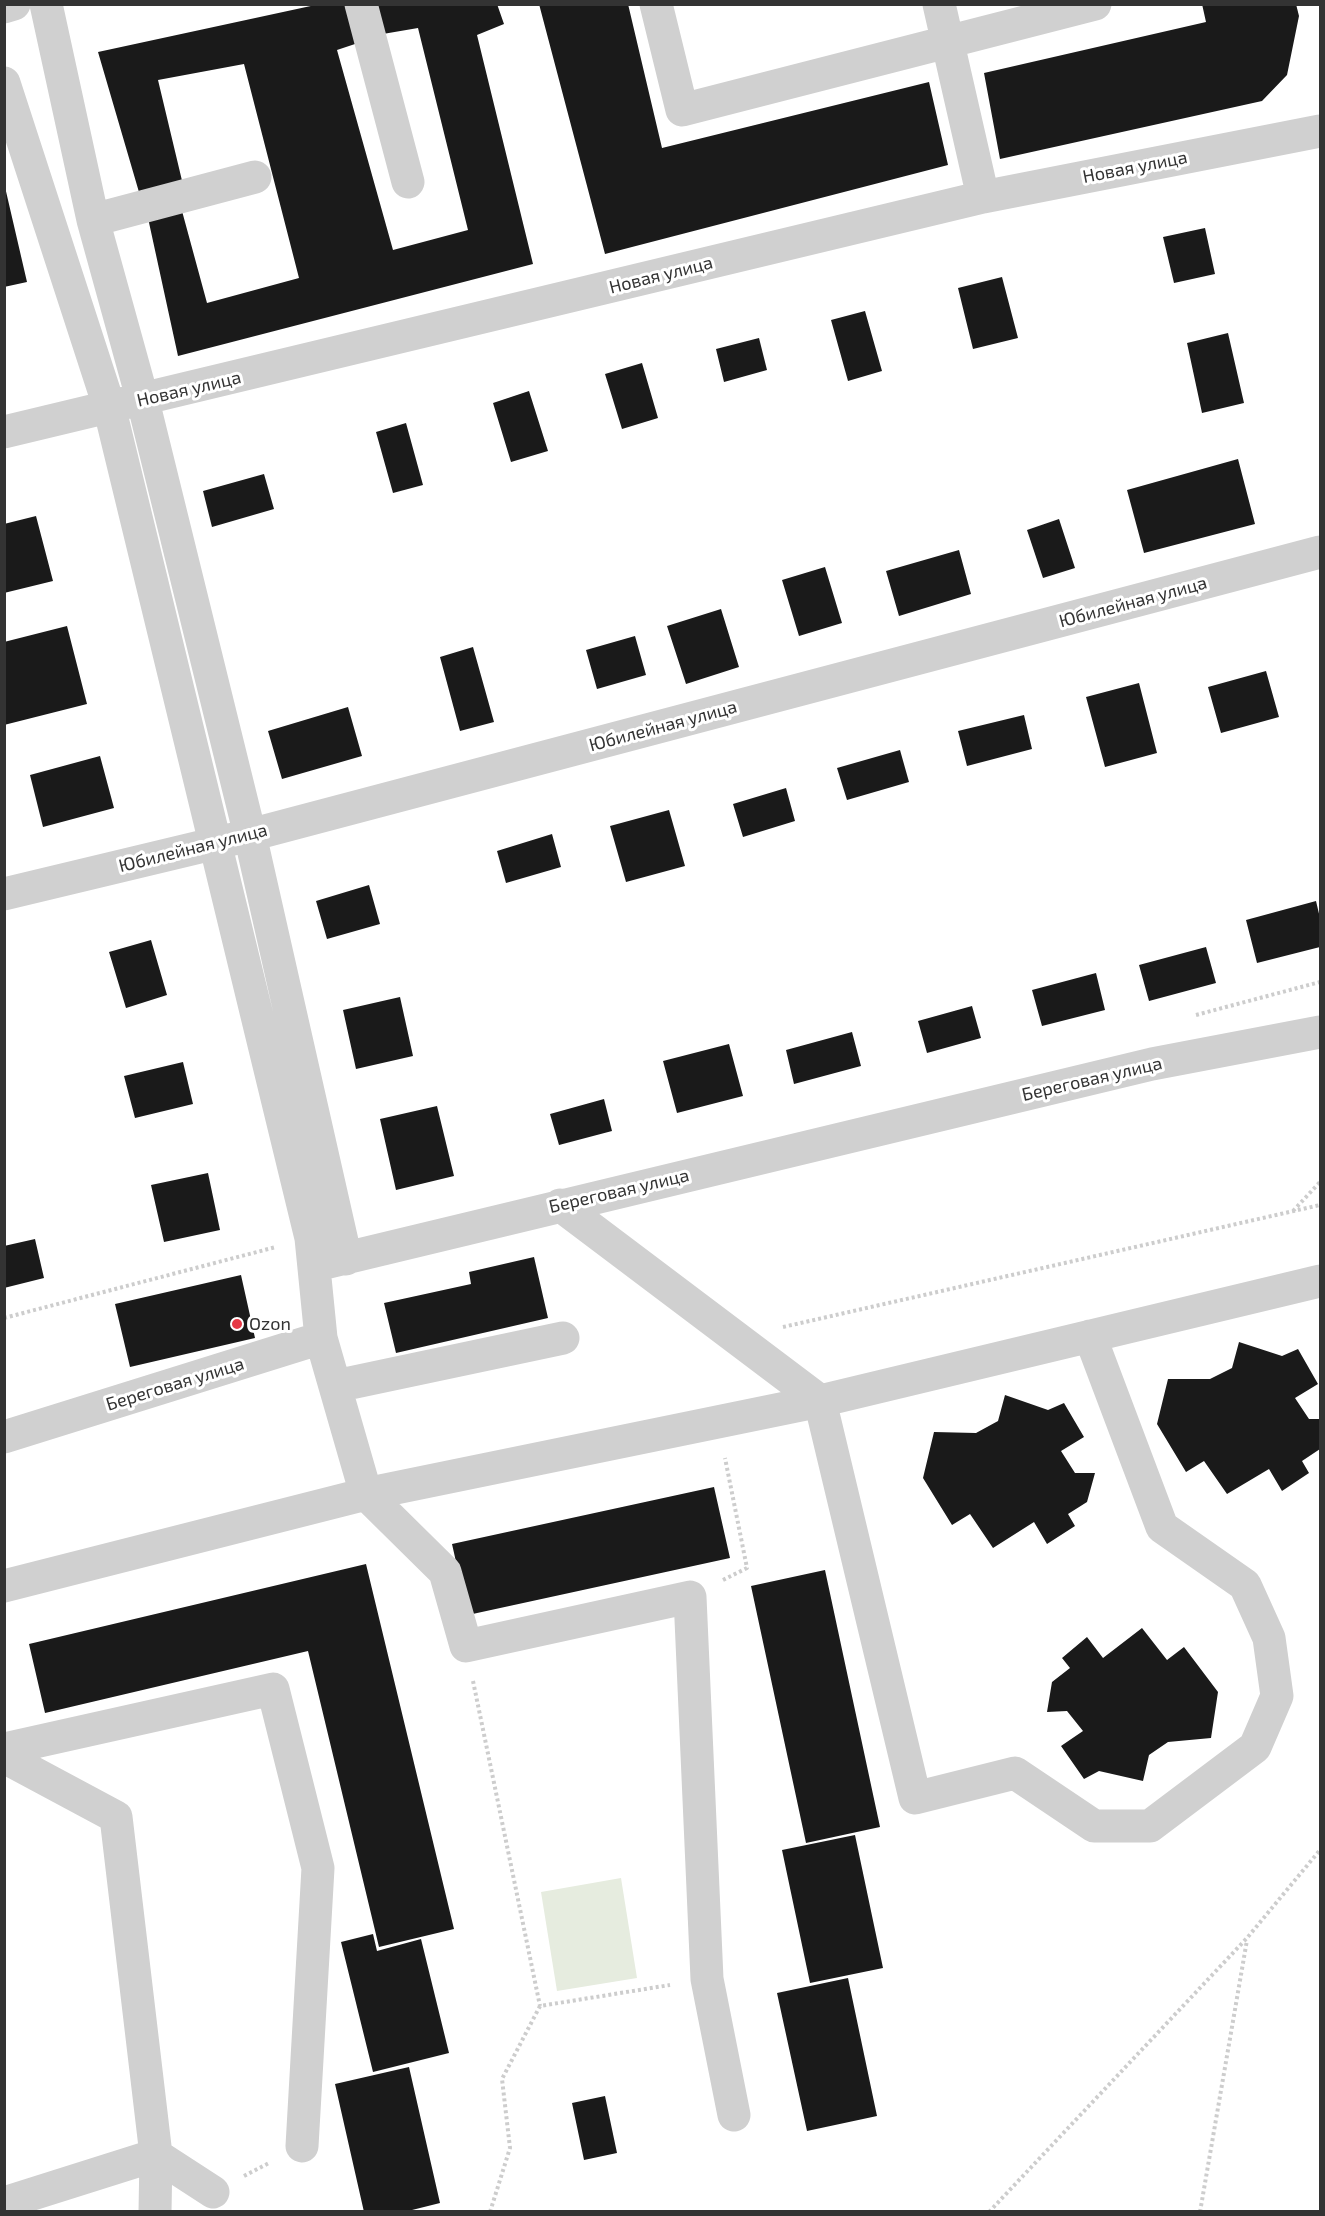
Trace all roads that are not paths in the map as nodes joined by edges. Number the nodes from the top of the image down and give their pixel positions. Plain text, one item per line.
1 (14, 4) edge
2 (46, 4) edge
3 (361, 4) edge
4 (656, 4) edge
5 (939, 4) edge
6 (1095, 4) edge
7 (4, 7) edge
8 (948, 40) junction
9 (4, 83) edge
10 (1320, 131) edge
11 (255, 177) dead end
12 (408, 182) dead end
13 (983, 197) junction
14 (93, 220) junction
15 (143, 401) junction
16 (109, 406) junction
17 (4, 432) edge
18 (1320, 552) edge
19 (250, 835) junction
20 (215, 842) junction
21 (4, 894) edge
22 (1320, 1032) edge
23 (560, 1205) junction
24 (330, 1262) junction
25 (1320, 1281) edge
26 (1090, 1336) junction
27 (321, 1338) junction
28 (563, 1338) dead end
29 (336, 1386) junction
30 (820, 1401) junction
31 (4, 1437) edge
32 (366, 1494) junction
33 (4, 1586) edge
34 (4, 1749) edge
35 (4, 1758) edge
36 (734, 2115) dead end
37 (302, 2146) road end
38 (156, 2155) junction
39 (213, 2192) road end
40 (4, 2203) edge
41 (155, 2211) edge

1 - 7 street
2 - 14 street
3 - 12 street
4 - 8 street
5 - 8 street
6 - 8 street
8 - 13 street
9 - 16 street
10 - 13 street, Новая улица
11 - 14 street
13 - 15 street, Новая улица
14 - 15 street
15 - 16 street, Новая улица
15 - 19 street
16 - 17 street, Новая улица
16 - 20 street
18 - 19 street, Юбилейная улица
19 - 20 street, Юбилейная улица
19 - 24 street
20 - 21 street, Юбилейная улица
20 - 24 street
22 - 23 street, Береговая улица
23 - 24 street, Береговая улица
23 - 30 street
24 - 27 street
25 - 26 street
26 - 30 street
26 - 30 street
27 - 29 street
27 - 31 street, Береговая улица
28 - 29 street
29 - 32 street
30 - 32 street
32 - 33 street
32 - 36 street
34 - 37 street
35 - 38 street
38 - 39 street
38 - 40 street
38 - 41 street

